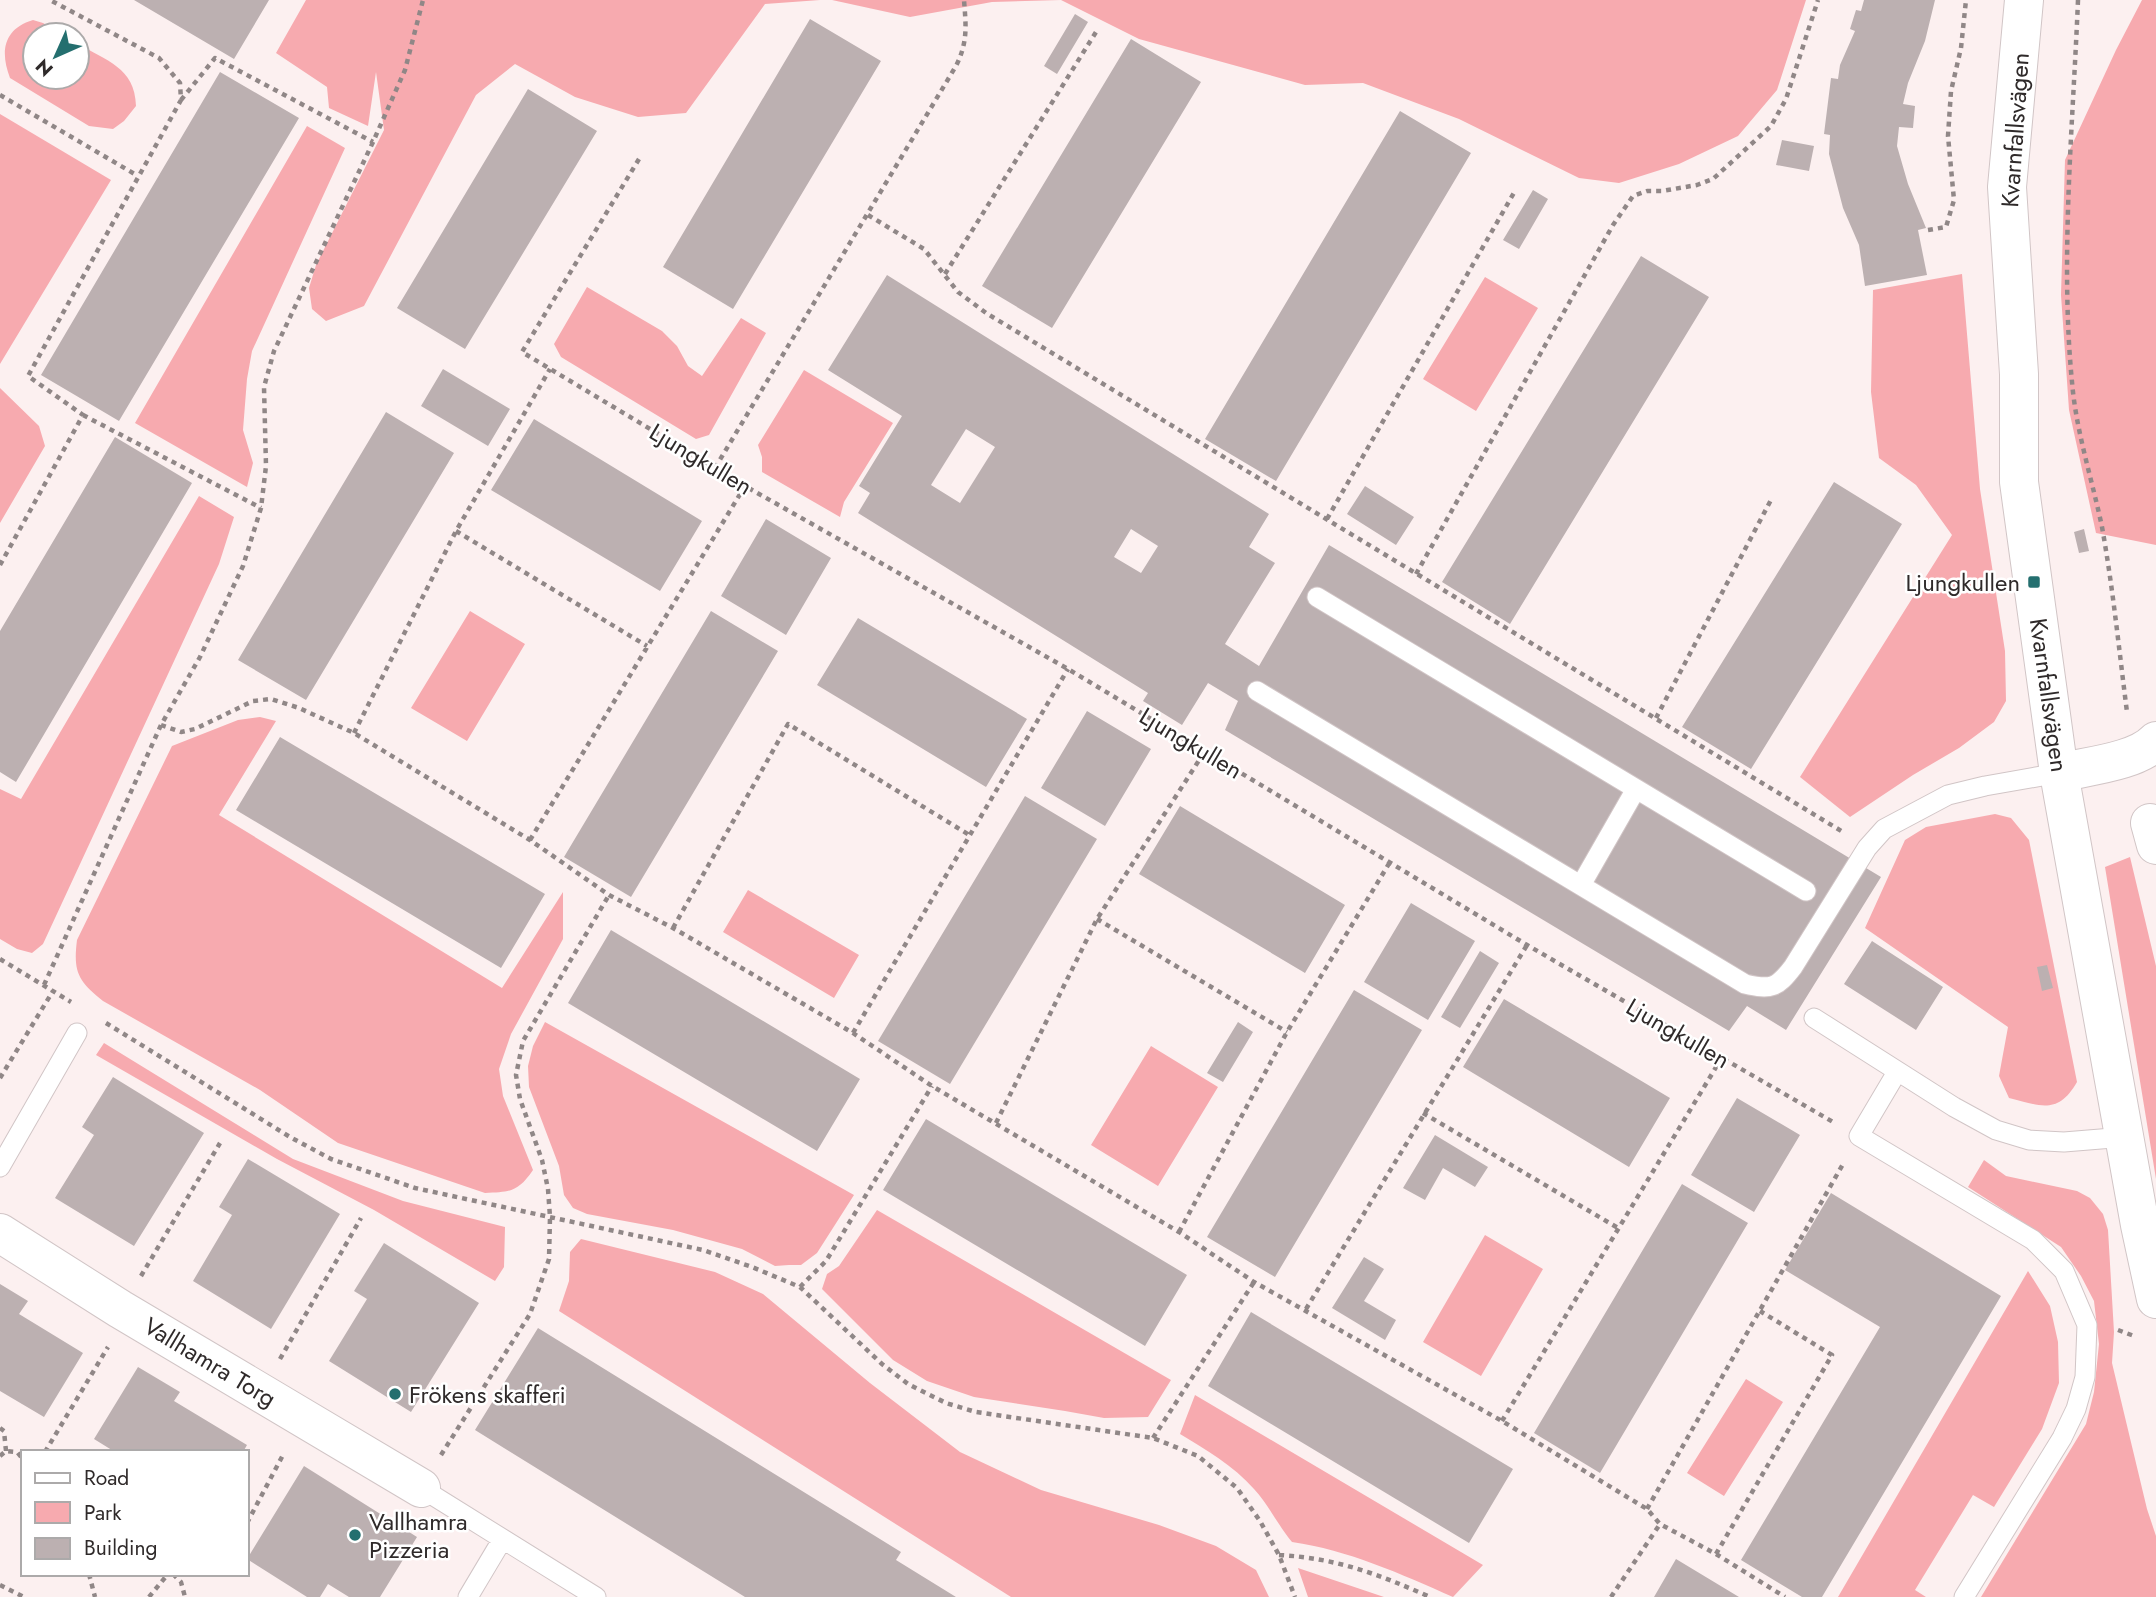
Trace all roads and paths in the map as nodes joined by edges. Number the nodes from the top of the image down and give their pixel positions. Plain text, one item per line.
1 (50, 0) edge
2 (423, 0) edge
3 (964, 0) edge
4 (1818, 0) edge
5 (1966, 0) edge
6 (2024, 0) edge
7 (2078, 0) edge
8 (1096, 32) dead end
9 (0, 95) edge
10 (181, 100) junction
11 (373, 142) junction
12 (639, 159) dead end
13 (138, 176) junction
14 (1515, 191) dead end
15 (868, 215) junction
16 (1928, 230) dead end
17 (945, 274) junction
18 (550, 369) junction
19 (83, 415) junction
20 (715, 468) junction
21 (746, 486) junction
22 (1772, 498) dead end
23 (261, 508) junction
24 (1327, 519) junction
25 (456, 531) junction
26 (0, 565) edge
27 (1416, 574) junction
28 (1317, 597) dead end
29 (647, 646) junction
30 (1068, 668) junction
31 (1257, 691) dead end
32 (1656, 718) junction
33 (161, 725) junction
34 (354, 733) junction
35 (2144, 749) edge
36 (1205, 751) junction
37 (2059, 773) junction
38 (1636, 789) junction
39 (971, 836) junction
40 (530, 840) junction
41 (1867, 848) junction
42 (1390, 862) junction
43 (1581, 885) junction
44 (1806, 891) dead end
45 (610, 895) junction
46 (1097, 919) junction
47 (673, 928) junction
48 (1527, 945) junction
49 (0, 959) edge
50 (44, 985) junction
51 (53, 991) junction
52 (77, 1005) dead end
53 (1814, 1018) dead end
54 (101, 1020) dead end
55 (1287, 1032) junction
56 (77, 1033) dead end
57 (853, 1033) junction
58 (1721, 1059) junction
59 (1897, 1072) junction
60 (0, 1078) edge
61 (932, 1086) junction
62 (1423, 1113) junction
63 (996, 1123) junction
64 (1859, 1136) junction
65 (2125, 1137) junction
66 (220, 1143) dead end
67 (0, 1167) edge
68 (550, 1217) junction
69 (361, 1219) dead end
70 (1618, 1228) junction
71 (1179, 1232) junction
72 (0, 1233) edge
73 (1254, 1282) junction
74 (800, 1287) junction
75 (2156, 1299) edge
76 (120, 1309) junction
77 (1306, 1310) junction
78 (1760, 1311) junction
79 (100, 1359) dead end
80 (260, 1393) junction
81 (1502, 1421) junction
82 (0, 1428) edge
83 (1153, 1438) junction
84 (46, 1450) edge
85 (6, 1451) junction
86 (0, 1455) edge
87 (21, 1457) edge
88 (276, 1468) dead end
89 (421, 1488) junction
90 (1647, 1509) junction
91 (248, 1521) edge
92 (1661, 1524) junction
93 (502, 1540) junction
94 (1716, 1554) junction
95 (1279, 1555) junction
96 (90, 1576) edge
97 (169, 1576) edge
98 (174, 1576) edge
99 (0, 1586) edge
100 (24, 1597) edge
101 (95, 1597) edge
102 (149, 1597) edge
103 (185, 1597) edge
104 (468, 1597) edge
105 (596, 1597) edge
106 (1295, 1597) edge
107 (1430, 1597) edge
108 (1611, 1597) edge
109 (1785, 1597) edge
110 (1965, 1597) edge

1 - 10 path
2 - 11 path
3 - 15 path
4 - 27 path
5 - 16 path
6 - 37 street, Kvarnfallsvägen
7 - 35 path
8 - 17 path
9 - 13 path
10 - 11 path
10 - 13 path
11 - 23 path
12 - 18 path, Ljungkullen
13 - 19 path
14 - 24 path
15 - 17 path
15 - 20 path
17 - 24 path
18 - 20 path, Ljungkullen
18 - 25 path
19 - 23 path
19 - 26 path
20 - 21 path, Ljungkullen
21 - 29 path
21 - 30 path, Ljungkullen
22 - 32 path
23 - 33 path
24 - 27 path
25 - 29 path
25 - 34 path
27 - 32 path
28 - 38 lane
29 - 40 path
30 - 36 path, Ljungkullen
30 - 39 path
31 - 43 lane
32 - 41 path
33 - 34 path
33 - 50 path
34 - 40 path
35 - 37 street
36 - 42 path, Ljungkullen
36 - 46 path
37 - 41 lane
37 - 65 street, Kvarnfallsvägen
38 - 43 lane
38 - 44 lane
39 - 47 path
39 - 57 path
40 - 45 path
41 - 43 lane
42 - 48 path, Ljungkullen
42 - 55 path
45 - 47 path
45 - 68 path
46 - 55 path
46 - 63 path
47 - 57 path
48 - 58 path, Ljungkullen
48 - 62 path
49 - 50 path
50 - 51 path
51 - 52 path
51 - 60 path
53 - 59 lane
54 - 68 path
55 - 71 path
56 - 67 lane
57 - 61 path
58 - 64 path, Ljungkullen
58 - 70 path
59 - 64 lane
59 - 65 lane
61 - 63 path
61 - 74 path
62 - 70 path
62 - 77 path
63 - 71 path
64 - 78 path
64 - 110 lane
65 - 75 street, Kvarnfallsvägen
66 - 76 path
68 - 74 path
68 - 89 path
69 - 80 path
70 - 81 path
71 - 73 path
72 - 76 street, Vallhamra Torg
73 - 77 path
73 - 83 path
74 - 83 path
76 - 80 street, Vallhamra Torg
77 - 81 path
78 - 90 path
78 - 94 path
79 - 84 path
80 - 89 street, Vallhamra Torg
81 - 90 path
82 - 85 path
83 - 95 path
85 - 86 path
85 - 87 path
88 - 91 path
89 - 93 lane
90 - 92 path
92 - 94 path
92 - 108 path
93 - 104 lane
93 - 105 lane
94 - 109 path
95 - 106 path
95 - 107 path
96 - 101 path
97 - 102 path
98 - 103 path
99 - 100 path

